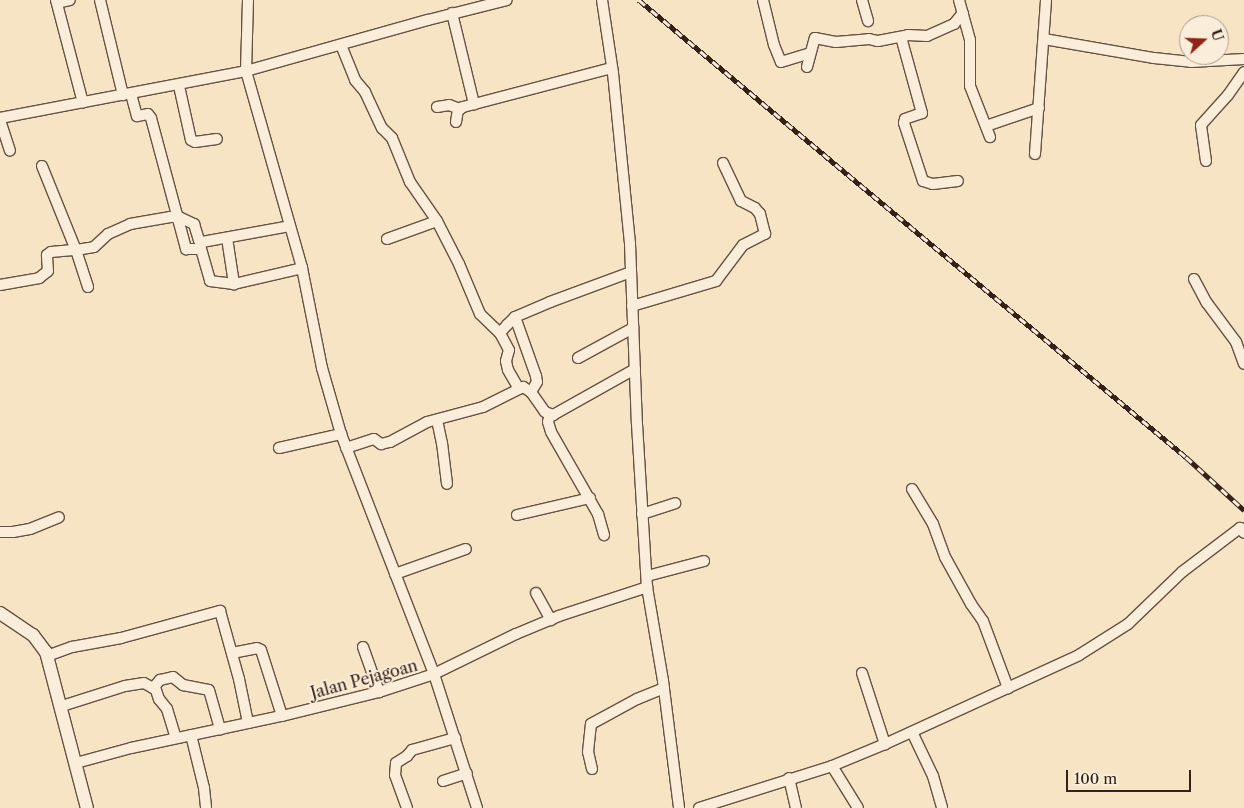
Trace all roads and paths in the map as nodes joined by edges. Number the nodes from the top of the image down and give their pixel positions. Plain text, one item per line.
1 (70, 0) edge
2 (100, 0) edge
3 (248, 0) edge
4 (507, 0) edge
5 (602, 0) edge
6 (763, 0) edge
7 (862, 0) edge
8 (959, 0) edge
9 (1046, 0) edge
10 (57, 2) edge
11 (476, 4) edge
12 (452, 13) junction
13 (963, 13) junction
14 (868, 22) dead end
15 (901, 37) junction
16 (1044, 39) junction
17 (341, 45) junction
18 (810, 54) junction
19 (1244, 59) edge
20 (806, 67) dead end
21 (612, 68) junction
22 (246, 72) junction
23 (1244, 72) edge
24 (179, 86) junction
25 (127, 94) junction
26 (82, 103) junction
27 (474, 104) junction
28 (437, 107) dead end
29 (460, 108) junction
30 (1039, 108) junction
31 (0, 119) edge
32 (456, 122) dead end
33 (986, 126) junction
34 (990, 137) dead end
35 (217, 139) dead end
36 (10, 150) dead end
37 (1035, 154) dead end
38 (1206, 161) dead end
39 (723, 163) dead end
40 (42, 166) dead end
41 (958, 181) dead end
42 (176, 216) junction
43 (437, 221) junction
44 (290, 226) junction
45 (227, 238) junction
46 (388, 239) dead end
47 (76, 250) junction
48 (302, 268) junction
49 (631, 272) junction
50 (1194, 278) dead end
51 (234, 284) junction
52 (0, 285) edge
53 (88, 287) dead end
54 (632, 306) junction
55 (515, 317) junction
56 (633, 328) junction
57 (500, 332) junction
58 (578, 358) dead end
59 (1244, 364) edge
60 (635, 369) junction
61 (519, 390) junction
62 (531, 392) junction
63 (550, 415) junction
64 (437, 420) junction
65 (341, 434) junction
66 (279, 448) dead end
67 (346, 448) junction
68 (446, 484) dead end
69 (912, 490) dead end
70 (590, 498) junction
71 (675, 503) dead end
72 (642, 514) junction
73 (516, 515) dead end
74 (59, 517) dead end
75 (0, 532) edge
76 (1244, 533) edge
77 (604, 535) dead end
78 (466, 549) dead end
79 (704, 561) dead end
80 (395, 574) junction
81 (647, 581) junction
82 (536, 593) dead end
83 (0, 613) edge
84 (551, 620) junction
85 (362, 647) dead end
86 (232, 653) junction
87 (48, 656) junction
88 (862, 673) dead end
89 (434, 674) junction
90 (155, 687) junction
91 (664, 688) junction
92 (1008, 688) junction
93 (379, 692) junction
94 (62, 706) junction
95 (282, 716) junction
96 (248, 723) junction
97 (220, 729) junction
98 (912, 732) junction
99 (191, 735) junction
100 (176, 738) junction
101 (456, 738) junction
102 (885, 744) junction
103 (76, 763) junction
104 (832, 766) junction
105 (592, 769) dead end
106 (467, 773) junction
107 (789, 778) junction
108 (443, 781) dead end
109 (87, 808) edge
110 (206, 808) edge
111 (407, 808) edge
112 (477, 808) edge
113 (679, 808) edge
114 (699, 808) edge
115 (796, 808) edge
116 (858, 808) edge
117 (942, 808) edge

1 - 10 street
2 - 25 street
3 - 22 street
4 - 11 street
5 - 21 street
6 - 18 street
7 - 14 street
8 - 13 street
9 - 16 street
10 - 26 street
11 - 12 street
12 - 17 street
12 - 27 street
13 - 15 street
13 - 33 street
15 - 18 street
15 - 41 street
16 - 19 street
16 - 30 street
17 - 22 street
17 - 43 street
18 - 20 street
21 - 27 street
21 - 49 street
22 - 24 street
22 - 44 street
23 - 38 street
24 - 25 street
24 - 35 street
25 - 26 street
25 - 42 street
26 - 31 street
27 - 29 street
28 - 29 street
29 - 32 street
30 - 33 street
30 - 37 street
31 - 36 street
33 - 34 street
39 - 54 street
40 - 47 street
42 - 45 street
42 - 47 street
42 - 51 street
43 - 46 street
43 - 57 street
44 - 45 street
44 - 48 street
45 - 51 street
47 - 52 street
47 - 53 street
48 - 51 street
48 - 65 street
49 - 54 street
49 - 55 street
50 - 59 street
54 - 56 street
55 - 57 street
55 - 62 street
56 - 58 street
56 - 60 street
57 - 61 street
60 - 63 street
60 - 72 street
61 - 62 street
61 - 64 street
62 - 63 street
63 - 70 street
64 - 67 street
64 - 68 street
65 - 66 street
65 - 67 street
67 - 80 street
69 - 92 street
70 - 73 street
70 - 77 street
71 - 72 street
72 - 81 street
74 - 75 street
76 - 92 street
78 - 80 street
79 - 81 street, Jalan Pejagoan
80 - 89 street
81 - 84 street, Jalan Pejagoan
81 - 91 street
82 - 84 street
83 - 87 street
84 - 89 street, Jalan Pejagoan
85 - 93 street
86 - 87 street
86 - 95 street
86 - 96 street
87 - 94 street
88 - 102 street
89 - 93 street, Jalan Pejagoan
89 - 101 street
90 - 94 street
90 - 97 street
90 - 100 street
91 - 105 street
91 - 113 street
92 - 98 street
93 - 95 street, Jalan Pejagoan
94 - 103 street
95 - 96 street, Jalan Pejagoan
96 - 97 street, Jalan Pejagoan
97 - 99 street, Jalan Pejagoan
98 - 102 street
98 - 117 street
99 - 100 street, Jalan Pejagoan
99 - 110 street
100 - 103 street, Jalan Pejagoan
101 - 106 street
101 - 111 street
102 - 104 street
103 - 109 street
104 - 107 street
104 - 116 street
106 - 108 street
106 - 112 street
107 - 114 street
107 - 115 street

